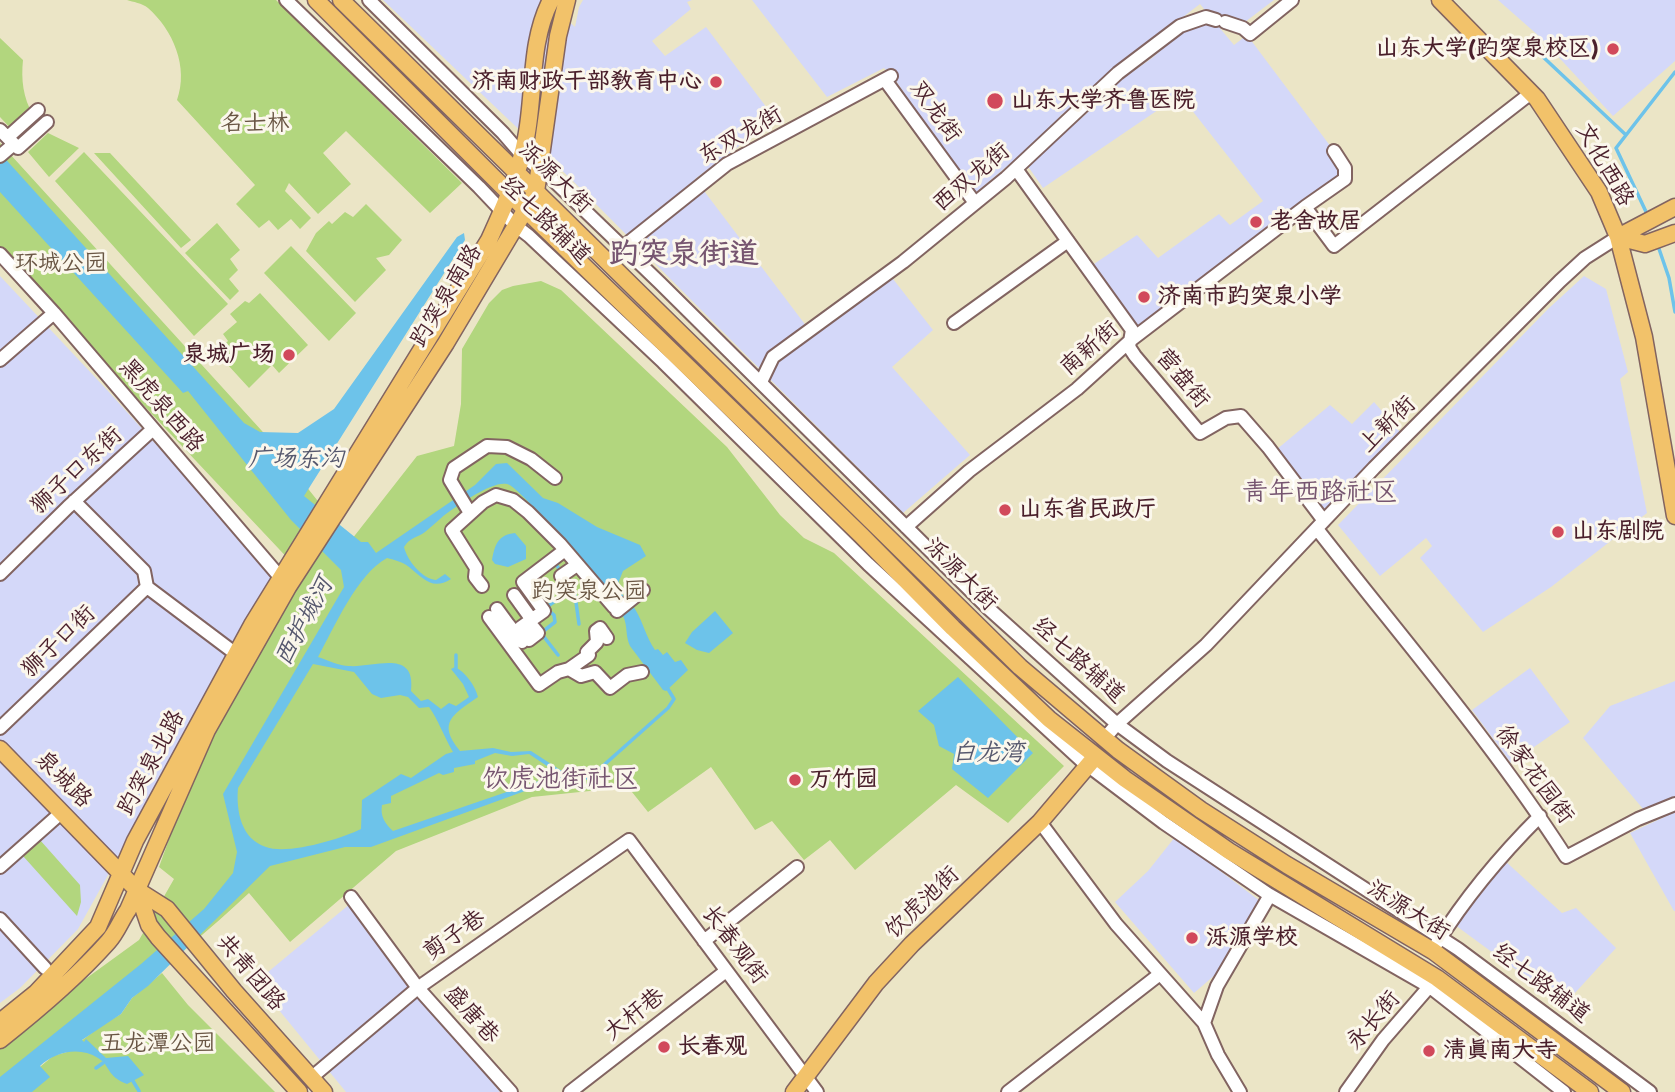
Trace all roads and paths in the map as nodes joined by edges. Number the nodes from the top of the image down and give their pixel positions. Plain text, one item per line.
1 (286, 0) edge
2 (316, 0) edge
3 (341, 0) edge
4 (369, 0) edge
5 (551, 0) edge
6 (566, 0) edge
7 (1280, 0) edge
8 (1292, 0) edge
9 (1440, 0) edge
10 (1243, 28) junction
11 (888, 78) joint
12 (1531, 93) junction
13 (38, 110) dead end
14 (47, 122) dead end
15 (7, 137) edge
16 (1334, 151) dead end
17 (522, 155) junction
18 (0, 156) edge
19 (1016, 169) junction
20 (539, 170) junction
21 (517, 174) junction
22 (536, 192) junction
23 (510, 193) junction
24 (975, 204) junction
25 (1305, 207) junction
26 (1675, 207) edge
27 (525, 209) junction
28 (501, 211) junction
29 (516, 226) junction
30 (1675, 233) edge
31 (1618, 237) junction
32 (1068, 241) junction
33 (623, 247) junction
34 (0, 254) edge
35 (54, 313) junction
36 (954, 323) dead end
37 (1131, 340) junction
38 (0, 360) edge
39 (761, 382) junction
40 (153, 429) junction
41 (555, 478) dead end
42 (74, 502) junction
43 (330, 511) junction
44 (1675, 512) edge
45 (470, 513) junction
46 (1320, 525) junction
47 (906, 527) junction
48 (565, 550) junction
49 (578, 565) junction
50 (0, 574) edge
51 (289, 575) junction
52 (563, 575) dead end
53 (482, 586) dead end
54 (147, 587) junction
55 (643, 590) dead end
56 (514, 595) dead end
57 (537, 596) junction
58 (523, 607) junction
59 (493, 613) dead end
60 (607, 638) dead end
61 (236, 654) junction
62 (569, 669) junction
63 (642, 672) dead end
64 (1117, 724) junction
65 (0, 728) edge
66 (1104, 739) junction
67 (0, 749) edge
68 (1091, 761) junction
69 (1675, 804) edge
70 (62, 812) junction
71 (1540, 817) junction
72 (1040, 822) junction
73 (629, 840) joint
74 (0, 867) edge
75 (797, 867) dead end
76 (122, 873) junction
77 (137, 890) junction
78 (1270, 895) junction
79 (351, 897) dead end
80 (0, 919) edge
81 (704, 941) junction
82 (1437, 945) junction
83 (45, 968) dead end
84 (726, 971) junction
85 (1160, 974) junction
86 (1434, 982) junction
87 (418, 988) junction
88 (0, 1022) edge
89 (1204, 1023) junction
90 (0, 1040) edge
91 (806, 1075) junction
92 (313, 1077) junction
93 (299, 1092) edge
94 (324, 1092) edge
95 (511, 1092) edge
96 (570, 1092) edge
97 (794, 1092) edge
98 (817, 1092) edge
99 (1008, 1092) edge
100 (1240, 1092) edge
101 (1346, 1092) edge
102 (1564, 1092) edge
103 (1590, 1092) edge
104 (1622, 1092) edge
105 (1650, 1092) edge

1 - 28 street, 经七路辅道
2 - 23 main road, 泺源大街
3 - 21 main road, 泺源大街
4 - 17 street, 经七路辅道
5 - 17 main road
6 - 20 main road, 趵突泉南路
7 - 10 street
8 - 10 street
9 - 12 main road, 文化西路
10 - 19 street, 西双龙街
11 - 24 street, 双龙街
11 - 33 street, 东双龙街
12 - 25 street
12 - 31 main road, 文化西路
13 - 15 street
14 - 15 street
15 - 18 street
16 - 25 street, 南新街
17 - 20 street, 经七路辅道
17 - 21 main road
19 - 24 street, 西双龙街
19 - 32 street, 营盘街
20 - 22 main road, 趵突泉南路
20 - 33 street, 经七路辅道
21 - 22 main road, 泺源大街
21 - 23 main road
22 - 27 main road, 趵突泉南路
22 - 66 main road, 泺源大街
23 - 27 main road, 泺源大街
23 - 28 main road, 趵突泉南路
24 - 39 street, 西双龙街
25 - 37 street, 南新街
26 - 31 main road
27 - 29 main road, 趵突泉南路
27 - 68 main road, 泺源大街
28 - 29 street, 经七路辅道
28 - 43 main road, 趵突泉南路
29 - 43 main road, 趵突泉南路
29 - 68 street, 经七路辅道
30 - 31 main road
31 - 44 main road, 文化西路
31 - 46 street, 上新街
32 - 36 street
32 - 37 street, 营盘街
33 - 39 street, 经七路辅道
34 - 35 street, 黑虎泉西路
35 - 38 street
35 - 40 street, 黑虎泉西路
37 - 46 street, 营盘街
37 - 47 street, 南新街
39 - 47 street, 经七路辅道
40 - 42 street, 狮子口东街
40 - 51 street, 黑虎泉西路
41 - 45 street
42 - 50 street, 狮子口东街
42 - 54 street
43 - 51 main road, 趵突泉南路
45 - 48 street
45 - 53 street
46 - 64 street, 上新街
46 - 71 street, 徐家花园街
47 - 64 street, 经七路辅道
48 - 49 street
48 - 57 street
49 - 52 street
49 - 55 street
51 - 61 main road, 趵突泉北路
51 - 77 main road, 趵突泉北路
54 - 61 street
54 - 65 street, 狮子口街
56 - 58 street
57 - 58 street
57 - 58 street
59 - 62 street
60 - 62 street
61 - 76 main road, 趵突泉北路
62 - 63 street
64 - 66 street, 上新街
64 - 82 street, 经七路辅道
66 - 82 main road, 泺源大街
67 - 70 main road, 泉城路
68 - 72 main road, 饮虎池街
68 - 78 street, 经七路辅道
68 - 86 main road, 泺源大街
69 - 71 street, 徐家花园街
70 - 74 street
70 - 76 main road, 泉城路
71 - 82 street
72 - 85 street
72 - 91 main road, 饮虎池街
73 - 81 street, 长春观街
73 - 87 street, 剪子巷
75 - 81 street
76 - 77 main road, 共青团路
76 - 88 main road, 趵突泉北路
77 - 90 main road, 趵突泉北路
77 - 92 main road, 共青团路
77 - 93 main road, 共青团路
78 - 86 street, 经七路辅道
78 - 89 street
79 - 87 street, 盛唐巷
80 - 83 street
81 - 84 street, 长春观街
82 - 104 main road, 泺源大街
82 - 105 street, 经七路辅道
84 - 91 street, 长春观街
84 - 96 street, 大杆巷
85 - 89 street
85 - 99 street
86 - 101 street, 永长街
86 - 102 street, 经七路辅道
86 - 103 main road, 泺源大街
87 - 92 street, 剪子巷
87 - 95 street, 盛唐巷
89 - 100 street
91 - 97 main road, 饮虎池街
91 - 98 street, 长春观街
92 - 94 main road, 共青团路

